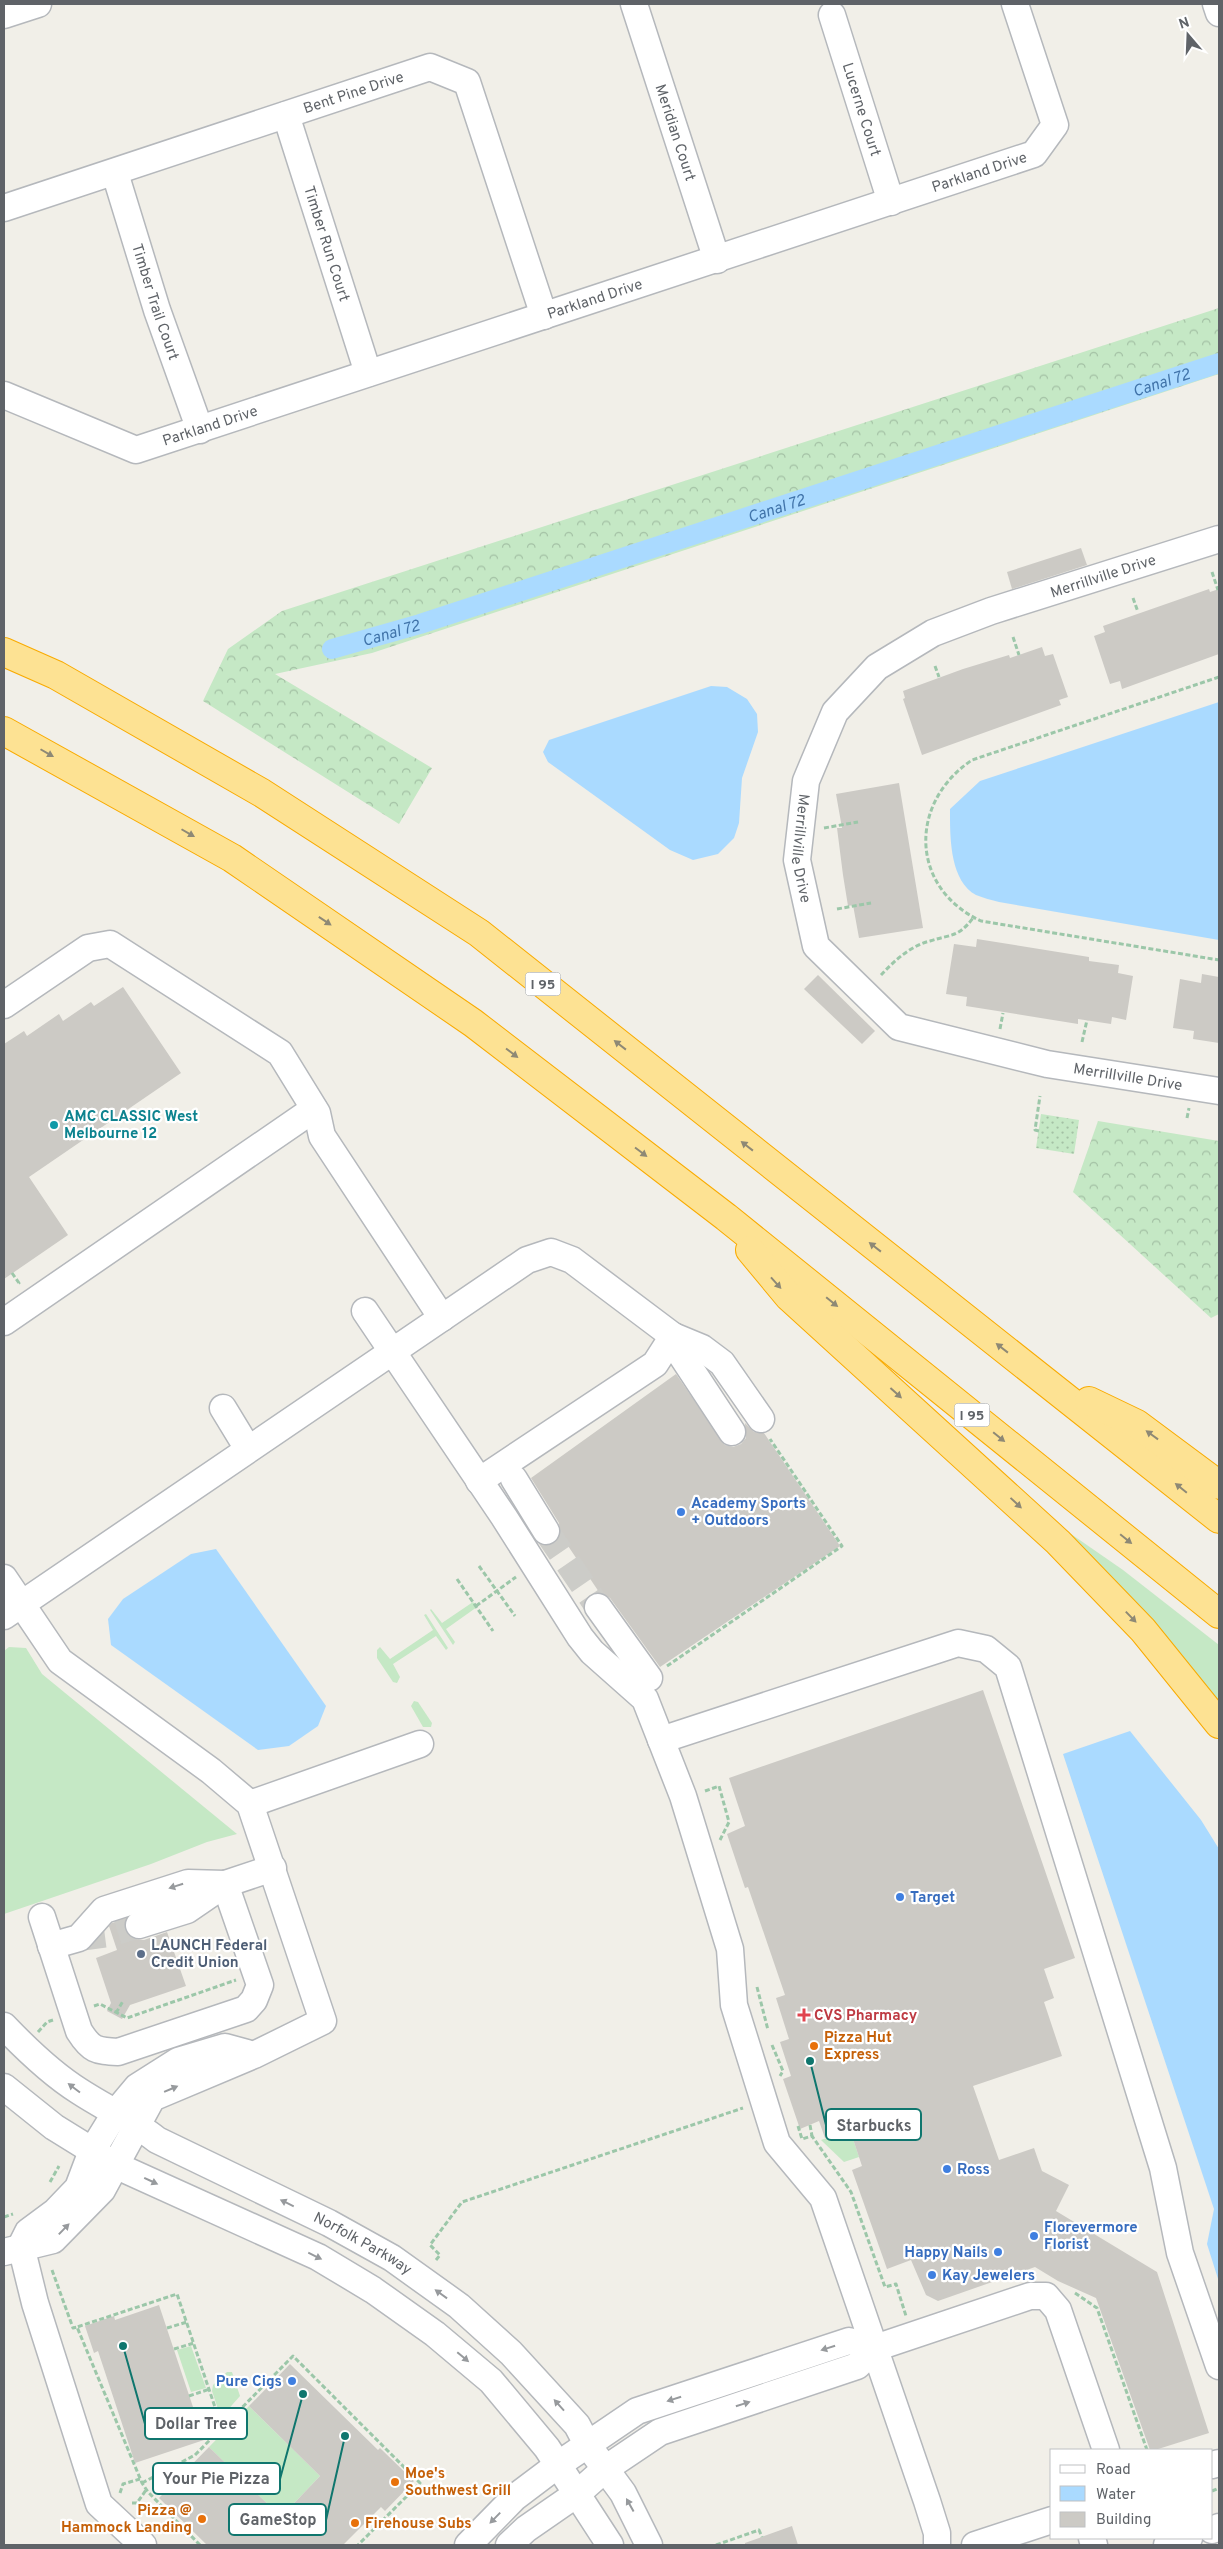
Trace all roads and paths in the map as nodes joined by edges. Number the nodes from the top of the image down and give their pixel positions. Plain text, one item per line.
1 (38, 4) edge
2 (634, 4) edge
3 (1015, 4) edge
4 (1216, 4) edge
5 (1219, 13) edge
6 (832, 15) dead end
7 (4, 16) edge
8 (286, 115) junction
9 (115, 173) junction
10 (891, 202) junction
11 (4, 208) edge
12 (717, 260) junction
13 (544, 316) junction
14 (368, 373) junction
15 (4, 394) edge
16 (200, 430) junction
17 (1219, 539) edge
18 (1212, 572) dead end
19 (1218, 590) dead end
20 (1133, 598) dead end
21 (1138, 612) dead end
22 (1013, 637) dead end
23 (4, 652) edge
24 (1019, 655) dead end
25 (935, 666) dead end
26 (939, 677) dead end
27 (1219, 677) edge
28 (4, 730) edge
29 (858, 822) dead end
30 (824, 828) dead end
31 (871, 904) dead end
32 (837, 909) dead end
33 (973, 918) junction
34 (1219, 960) edge
35 (881, 975) dead end
36 (4, 1005) edge
37 (1002, 1013) dead end
38 (1088, 1020) dead end
39 (1000, 1029) dead end
40 (1082, 1042) dead end
41 (1219, 1091) edge
42 (1040, 1096) dead end
43 (314, 1109) junction
44 (1039, 1131) dead end
45 (726, 1217) junction
46 (12, 1273) dead end
47 (11, 1288) dead end
48 (365, 1311) dead end
49 (442, 1318) junction
50 (4, 1322) edge
51 (673, 1336) junction
52 (392, 1352) junction
53 (1040, 1378) junction
54 (224, 1408) dead end
55 (761, 1419) joint
56 (732, 1432) dead end
57 (248, 1449) junction
58 (514, 1479) dead end
59 (479, 1481) junction
60 (1219, 1485) edge
61 (1219, 1519) edge
62 (543, 1552) junction
63 (478, 1566) dead end
64 (4, 1578) edge
65 (457, 1579) dead end
66 (498, 1590) junction
67 (476, 1606) junction
68 (598, 1607) tunnel mouth
69 (13, 1610) edge
70 (1219, 1614) edge
71 (515, 1616) dead end
72 (493, 1631) dead end
73 (650, 1678) joint
74 (1219, 1724) edge
75 (662, 1740) junction
76 (420, 1744) dead end
77 (700, 1788) dead end
78 (250, 1804) junction
79 (718, 1844) dead end
80 (273, 1868) junction
81 (224, 1884) junction
82 (42, 1917) dead end
83 (139, 1925) tunnel mouth
84 (51, 1946) junction
85 (257, 1977) junction
86 (755, 1981) dead end
87 (123, 2001) dead end
88 (116, 2012) junction
89 (73, 2014) junction
90 (4, 2026) edge
91 (768, 2032) dead end
92 (37, 2033) dead end
93 (770, 2041) dead end
94 (779, 2078) dead end
95 (4, 2087) edge
96 (764, 2101) junction
97 (127, 2118) junction
98 (797, 2121) dead end
99 (810, 2125) dead end
100 (812, 2136) junction
101 (92, 2151) junction
102 (117, 2166) junction
103 (12, 2249) edge
104 (436, 2260) dead end
105 (1070, 2290) dead end
106 (908, 2321) dead end
107 (187, 2322) junction
108 (167, 2328) dead end
109 (194, 2343) junction
110 (875, 2348) junction
111 (174, 2349) dead end
112 (1219, 2366) edge
113 (210, 2389) junction
114 (190, 2396) dead end
115 (216, 2410) junction
116 (197, 2417) dead end
117 (222, 2428) junction
118 (587, 2444) junction
119 (1106, 2449) edge
120 (1147, 2449) edge
121 (558, 2464) junction
122 (605, 2469) junction
123 (141, 2481) junction
124 (146, 2490) junction
125 (578, 2493) junction
126 (122, 2499) dead end
127 (126, 2504) dead end
128 (1050, 2521) edge
129 (762, 2537) dead end
130 (1186, 2539) edge
131 (143, 2545) edge
132 (200, 2545) edge
133 (358, 2545) edge
134 (468, 2545) edge
135 (509, 2545) edge
136 (610, 2545) edge
137 (649, 2545) edge
138 (716, 2545) edge
139 (937, 2545) edge
140 (975, 2545) edge
141 (1167, 2545) edge

1 - 7 street
2 - 12 street, Meridian Court
3 - 10 street, Parkland Drive
4 - 5 street
6 - 10 street, Lucerne Court
8 - 9 street, Bent Pine Drive
8 - 13 street, Bent Pine Drive
8 - 14 street, Timber Run Court
9 - 11 street, Bent Pine Drive
9 - 16 street, Timber Trail Court
10 - 12 street, Parkland Drive
12 - 13 street, Parkland Drive
13 - 14 street, Parkland Drive
14 - 16 street, Parkland Drive
15 - 16 street, Parkland Drive
17 - 41 street, Merrillville Drive
18 - 19 path
20 - 21 path
22 - 24 path
53 -> 23 highway, I 95
25 - 26 path
27 - 33 path
28 -> 45 highway, I 95
29 - 30 path
31 - 32 path
33 - 34 path
33 - 35 path
36 - 43 street
37 - 39 path
38 - 40 path
42 - 44 path
43 - 49 street
43 - 50 street
45 -> 70 highway, I 95
45 -> 74 highway
46 - 47 path
48 - 52 street
49 - 51 street
49 - 52 street
51 - 55 street
51 - 56 street
51 - 59 street
52 - 57 street
52 - 59 street
60 -> 53 highway
61 -> 53 highway, I 95
54 - 57 street
55 - 73 path
57 - 69 street
58 - 62 street
59 - 62 street
62 - 66 path
62 - 75 street
63 - 66 path
64 - 69 street
65 - 67 path
66 - 67 path
66 - 71 path
67 - 72 path
68 - 73 street
69 - 78 street
75 - 96 street
75 - 112 street
76 - 78 street
77 - 79 path
78 - 80 street
80 - 81 street
80 - 97 street
81 - 83 street
81 -> 84 street
81 - 85 street
82 - 84 street
84 - 89 street
85 - 88 path
85 - 89 street
86 - 91 path
87 - 88 path
88 - 89 path
89 - 92 path
97 -> 90 street, Norfolk Parkway
93 - 94 path
95 - 101 street
96 - 104 path
96 - 110 street
97 - 101 street
97 - 102 street
118 -> 97 street, Norfolk Parkway
98 - 100 path
99 - 100 path
100 - 106 path
101 - 102 street
101 - 103 street
103 -> 102 street
102 -> 121 street
103 - 131 street
105 - 120 path
107 - 108 path
107 - 109 path
107 - 123 path
109 - 111 path
109 - 113 path
110 -> 118 street
110 - 119 street
122 -> 110 street
110 - 139 street
113 - 114 path
113 - 115 path
115 - 116 path
115 - 117 path
117 - 123 path
117 - 133 path
118 - 121 street
118 - 122 street, Norfolk Parkway
121 - 125 street
121 -> 134 street
122 - 125 street
137 -> 122 street, Norfolk Parkway
123 - 124 path
123 - 126 path
124 - 127 path
124 - 132 path
125 - 135 street
125 - 136 street
128 - 140 street
129 - 138 path
130 - 141 street

